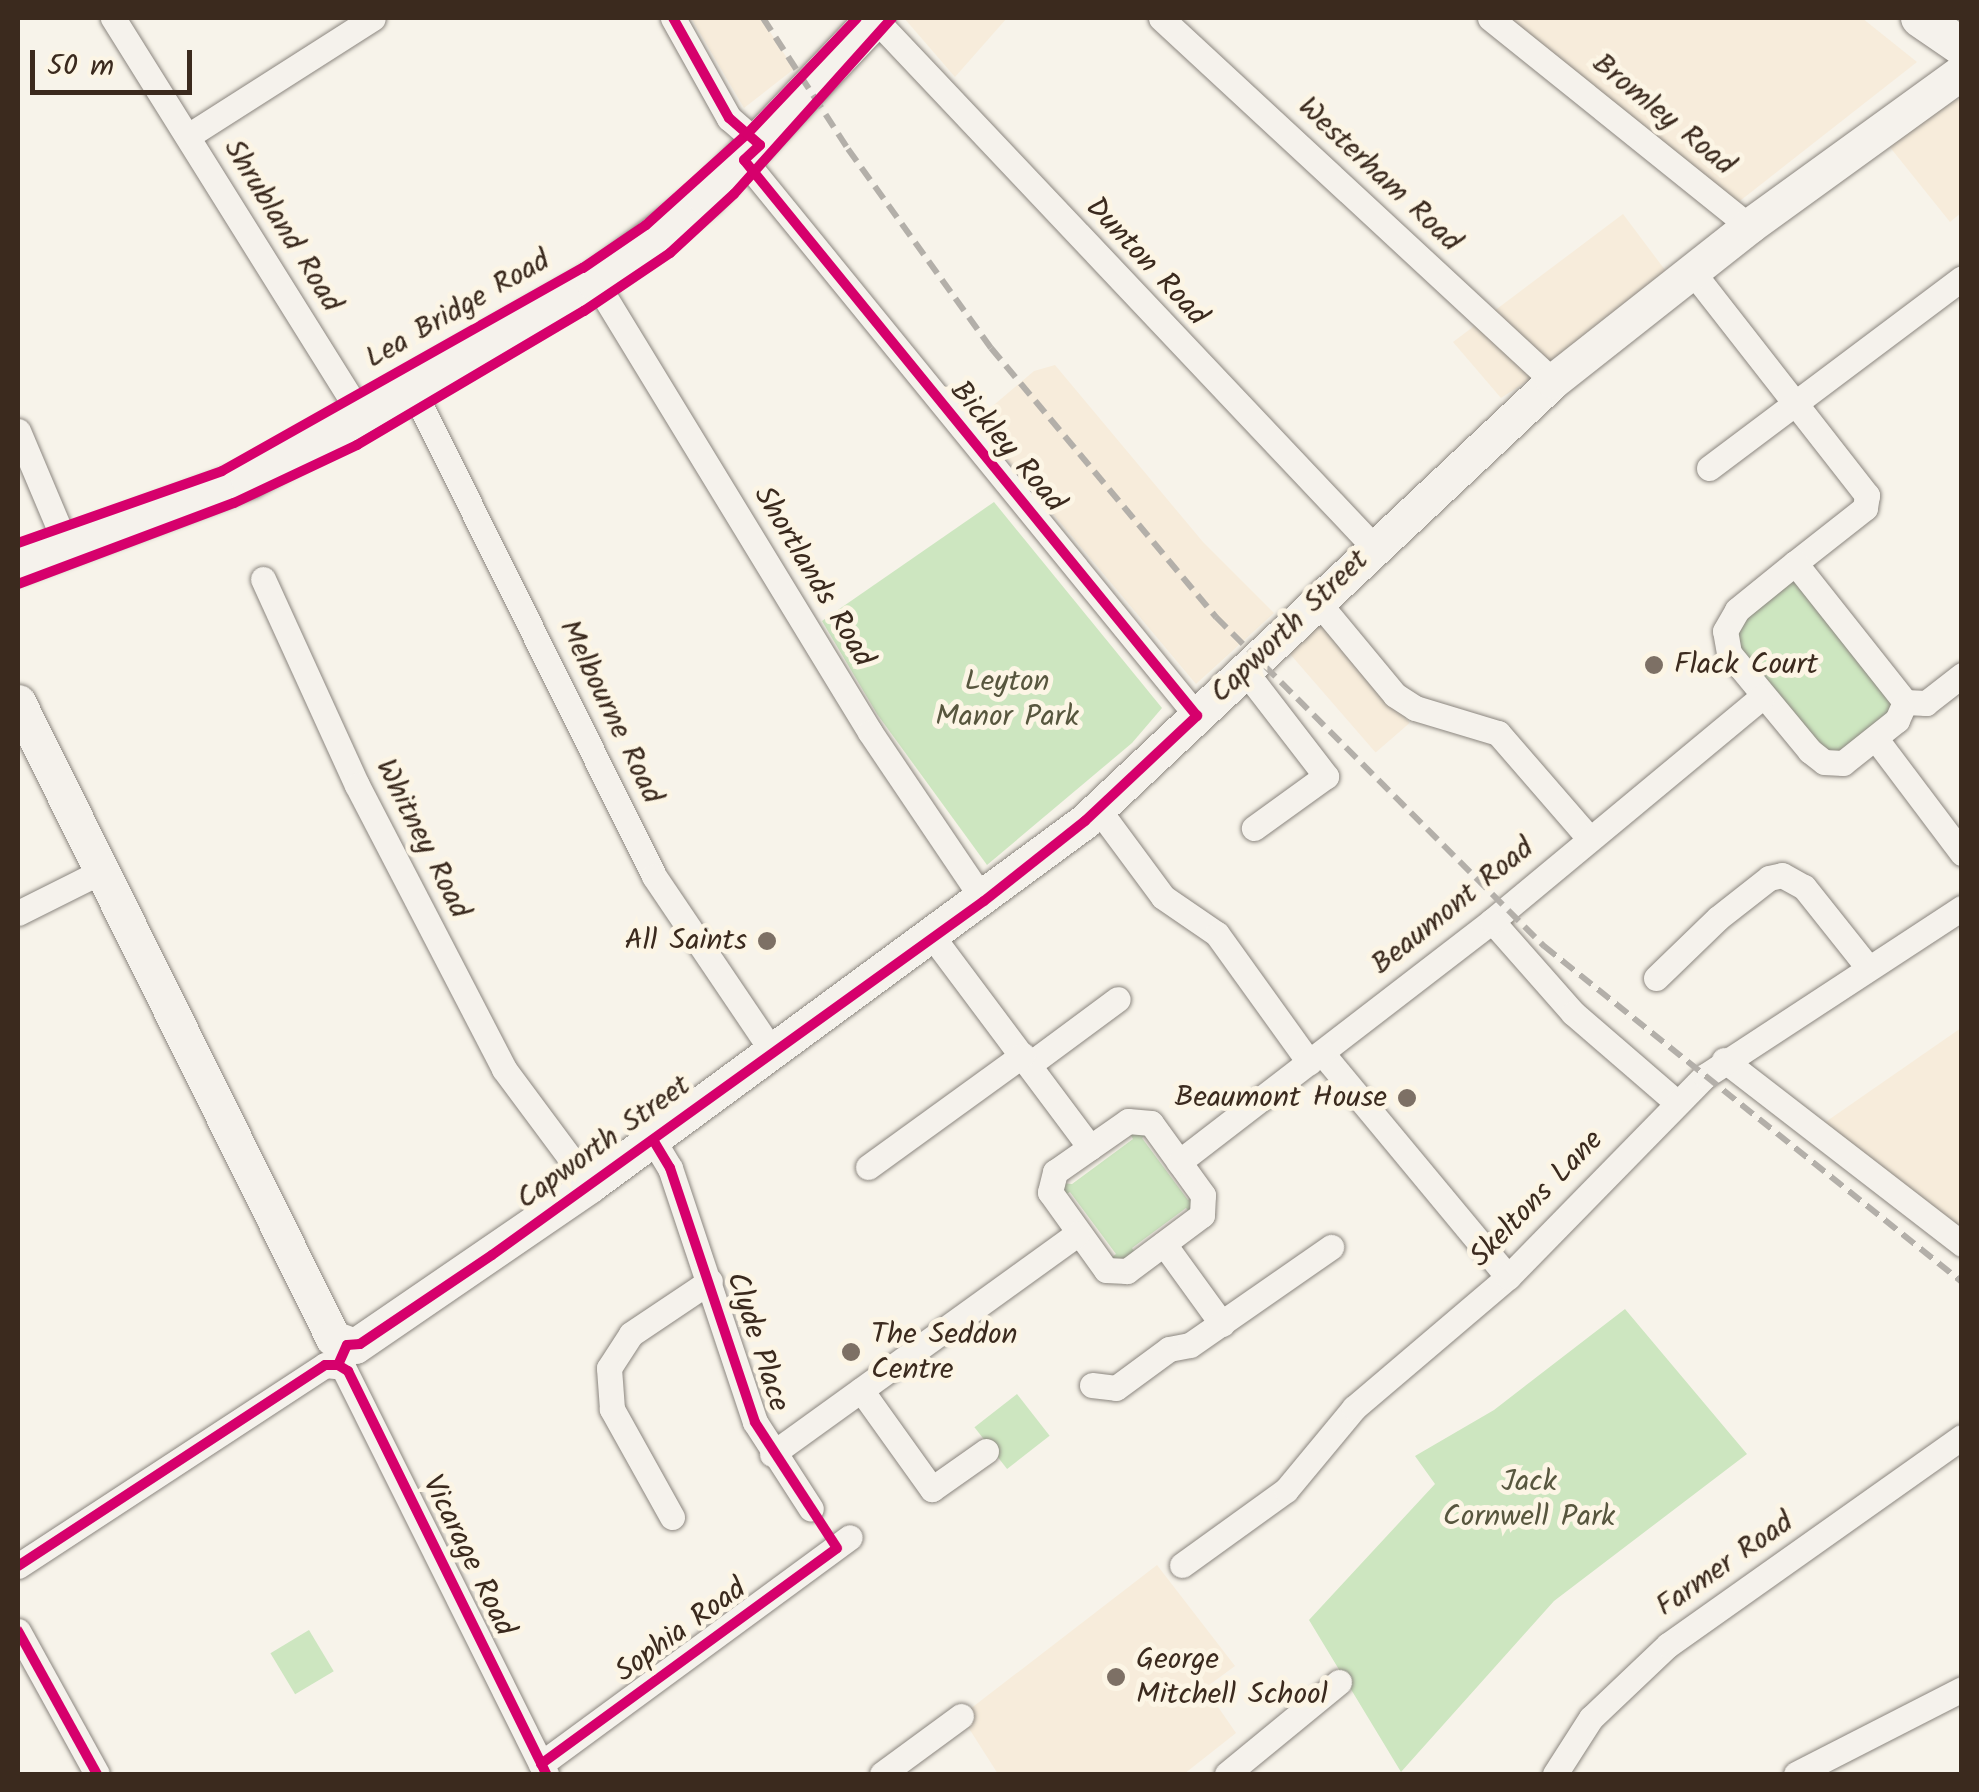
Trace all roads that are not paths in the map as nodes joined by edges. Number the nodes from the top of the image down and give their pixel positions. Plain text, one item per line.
1 (114, 18) edge
2 (373, 18) edge
3 (673, 18) edge
4 (875, 18) edge
5 (1161, 18) edge
6 (1490, 18) edge
7 (1920, 18) edge
8 (1962, 47) edge
9 (1962, 72) edge
10 (188, 136) junction
11 (752, 152) junction
12 (1749, 226) junction
13 (1692, 270) junction
14 (1962, 278) edge
15 (595, 282) junction
16 (1553, 381) junction
17 (412, 388) junction
18 (1795, 403) junction
19 (363, 418) junction
20 (18, 432) edge
21 (1709, 468) dead end
22 (66, 547) junction
23 (1374, 547) junction
24 (1795, 563) junction
25 (18, 565) edge
26 (264, 579) dead end
27 (1317, 601) junction
28 (1245, 671) junction
29 (1962, 675) edge
30 (1763, 696) junction
31 (18, 702) edge
32 (1906, 702) junction
33 (1197, 716) junction
34 (1876, 739) junction
35 (1098, 809) junction
36 (1254, 828) dead end
37 (1588, 838) junction
38 (1962, 853) edge
39 (102, 872) junction
40 (984, 901) junction
41 (1962, 908) edge
42 (18, 913) edge
43 (1492, 920) junction
44 (932, 936) junction
45 (1866, 965) junction
46 (1656, 978) dead end
47 (1118, 1000) dead end
48 (772, 1051) junction
49 (1316, 1057) junction
50 (1026, 1060) junction
51 (1724, 1060) junction
52 (1676, 1102) junction
53 (653, 1140) junction
54 (1090, 1147) junction
55 (1179, 1162) junction
56 (868, 1168) dead end
57 (590, 1185) junction
58 (1077, 1234) junction
59 (1164, 1244) junction
60 (1962, 1244) edge
61 (1332, 1247) dead end
62 (1508, 1277) junction
63 (710, 1281) junction
64 (1222, 1324) junction
65 (342, 1355) junction
66 (1092, 1386) dead end
67 (862, 1390) junction
68 (1962, 1436) edge
69 (986, 1451) dead end
70 (772, 1454) junction
71 (672, 1517) dead end
72 (830, 1530) joint
73 (1182, 1565) dead end
74 (18, 1566) edge
75 (18, 1631) edge
76 (1339, 1682) dead end
77 (1962, 1689) edge
78 (961, 1716) dead end
79 (543, 1769) edge
80 (97, 1774) edge
81 (882, 1774) edge
82 (1228, 1774) edge
83 (1555, 1774) edge
84 (1796, 1774) edge

1 - 10 street, Shrubland Road
2 - 10 street
3 - 11 street, Bickley Road
4 - 11 main road, Lea Bridge Road
4 - 23 street, Dunton Road
5 - 16 street, Westerham Road
6 - 12 street, Bromley Road
7 - 8 main road
9 - 12 street, Capworth Street
10 - 19 street, Shrubland Road
11 - 15 main road, Lea Bridge Road
11 - 33 street, Bickley Road
12 - 13 street, Capworth Street
13 - 16 street, Capworth Street
13 - 18 street
14 - 18 street
15 - 17 main road, Lea Bridge Road
15 - 40 street, Shortlands Road
16 - 23 street, Capworth Street
17 - 19 main road, Lea Bridge Road
17 - 48 street, Melbourne Road
18 - 21 street
18 - 24 street
19 - 22 main road, Lea Bridge Road
20 - 22 street
22 - 25 main road, Lea Bridge Road
23 - 27 street, Capworth Street
24 - 30 street
24 - 32 street
26 - 57 street, Whitney Road
27 - 28 street, Capworth Street
27 - 37 street
28 - 33 street, Capworth Street
28 - 36 street
29 - 32 street
30 - 34 street
30 - 37 street, Beaumont Road
31 - 39 street, Vicarage Road
32 - 34 street
33 - 35 street, Capworth Street
34 - 38 street
35 - 40 street, Capworth Street
35 - 49 street
37 - 43 street, Beaumont Road
39 - 42 street
39 - 65 street, Vicarage Road
40 - 44 street, Capworth Street
41 - 45 street, Skeltons Lane
43 - 49 street, Beaumont Road
43 - 52 street
44 - 48 street, Capworth Street
44 - 50 street
45 - 46 street
45 - 51 street, Skeltons Lane
47 - 50 street
48 - 53 street, Capworth Street
49 - 55 street, Beaumont Road
49 - 62 street
50 - 54 street
50 - 56 street
51 - 52 street, Skeltons Lane
51 - 60 street
52 - 62 street, Skeltons Lane
53 - 57 street, Capworth Street
53 - 63 street, Clyde Place
54 - 55 street
54 - 58 street
55 - 59 street
57 - 65 street, Capworth Street
58 - 59 street
58 - 67 street
59 - 64 street
61 - 64 street
62 - 73 street, Skeltons Lane
63 - 70 street, Clyde Place
63 - 71 street
64 - 66 street
65 - 74 street, Capworth Street
65 - 79 street, Vicarage Road
67 - 69 street
67 - 70 street
68 - 83 street, Farmer Road
70 - 72 street, Clyde Place
72 - 79 street, Sophia Road
75 - 80 street
76 - 82 street
77 - 84 street
78 - 81 street

